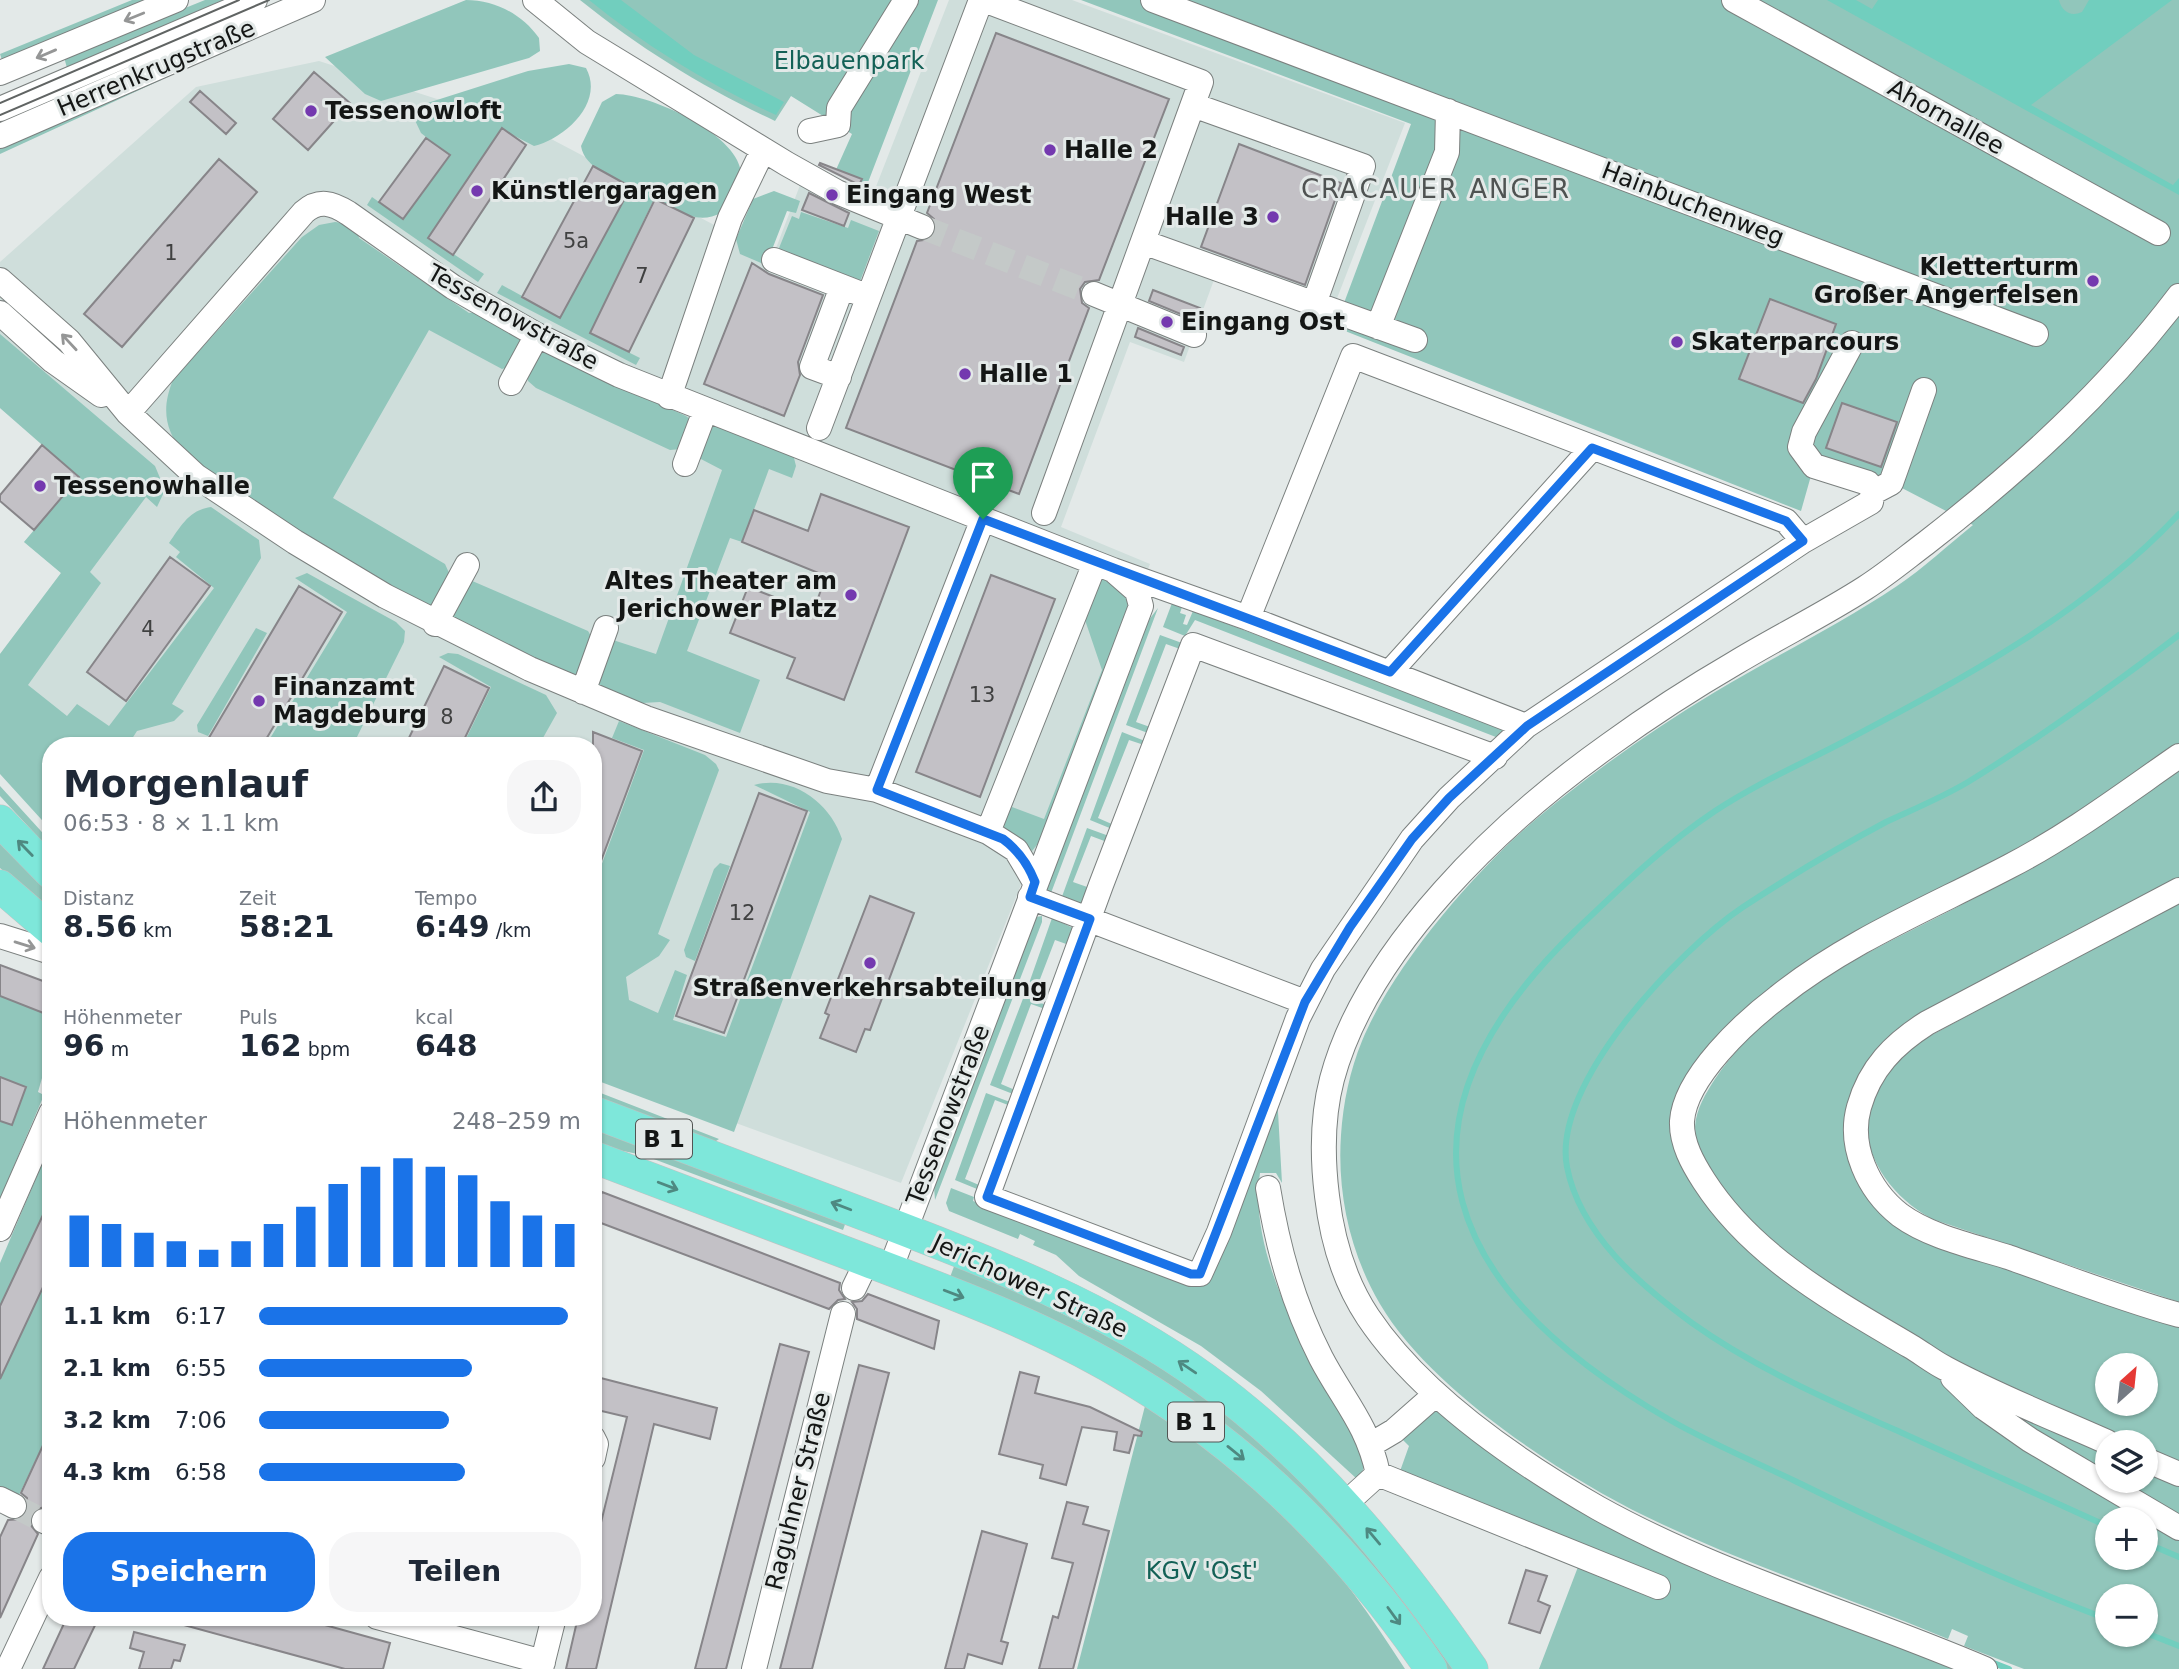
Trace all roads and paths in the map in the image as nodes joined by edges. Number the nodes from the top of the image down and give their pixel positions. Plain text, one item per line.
1 (176, 0) edge
2 (256, 0) edge
3 (313, 0) edge
4 (535, 0) edge
5 (906, 0) edge
6 (983, 0) edge
7 (1153, 0) edge
8 (1734, 0) edge
9 (0, 73) edge
10 (1193, 105) junction
11 (0, 109) edge
12 (1448, 111) junction
13 (0, 136) edge
14 (763, 150) junction
15 (788, 164) junction
16 (912, 222) junction
17 (2158, 233) dead end
18 (1143, 242) junction
19 (774, 260) dead end
20 (0, 280) edge
21 (842, 287) junction
22 (1094, 294) tunnel mouth
23 (2179, 296) edge
24 (870, 297) junction
25 (1119, 304) junction
26 (1314, 304) junction
27 (0, 313) edge
28 (1378, 327) junction
29 (2036, 334) dead end
30 (537, 335) junction
31 (1194, 335) dead end
32 (1415, 340) dead end
33 (1852, 343) dead end
34 (839, 377) junction
35 (511, 383) dead end
36 (1924, 390) dead end
37 (669, 397) junction
38 (705, 411) junction
39 (128, 414) junction
40 (819, 428) dead end
41 (1592, 448) junction
42 (685, 464) dead end
43 (1874, 492) junction
44 (1044, 513) dead end
45 (983, 519) junction
46 (1803, 541) junction
47 (467, 565) dead end
48 (1104, 566) junction
49 (1248, 618) junction
50 (435, 624) junction
51 (606, 628) dead end
52 (1390, 672) junction
53 (583, 692) junction
54 (1527, 726) junction
55 (2179, 756) edge
56 (1495, 757) junction
57 (877, 790) junction
58 (0, 821) edge
59 (988, 832) junction
60 (42, 864) edge
61 (0, 886) edge
62 (1032, 890) junction
63 (2179, 891) edge
64 (1090, 919) junction
65 (42, 922) edge
66 (0, 936) edge
67 (42, 949) edge
68 (1305, 1002) junction
69 (602, 1115) edge
70 (42, 1133) edge
71 (602, 1161) edge
72 (1269, 1188) dead end
73 (0, 1229) edge
74 (905, 1230) junction
75 (870, 1273) junction
76 (843, 1314) dead end
77 (2179, 1315) edge
78 (1943, 1367) junction
79 (1436, 1394) junction
80 (2095, 1437) edge
81 (1372, 1444) junction
82 (2158, 1465) edge
83 (1378, 1474) junction
84 (2179, 1474) edge
85 (1345, 1504) junction
86 (2179, 1528) edge
87 (1658, 1587) dead end
88 (42, 1597) edge
89 (407, 1626) edge
90 (552, 1626) edge
91 (542, 1666) edge
92 (8, 1669) edge
93 (754, 1669) edge
94 (1431, 1669) edge
95 (1472, 1669) edge
96 (1985, 1669) edge

1 -> 9 street
2 - 11 street
3 - 13 street, Herrenkrugstraße
4 - 14 street
5 - 15 street
6 - 10 street
6 - 16 street
7 - 12 street, Hainbuchenweg
8 - 17 street, Ahornallee
10 - 18 street
10 - 26 street
12 - 28 street
12 - 29 street, Hainbuchenweg
14 - 15 street
14 - 37 street
15 - 16 street
16 - 24 street
18 - 25 street
18 - 26 street
19 - 21 street
39 -> 20 street
21 - 24 street
21 - 34 street
22 - 25 street
23 - 79 street
24 - 34 street
25 - 31 street
25 - 44 street
26 - 28 street
27 - 39 street
28 - 32 street
30 - 35 street
30 - 37 street, Tessenowstraße
30 - 39 street, Tessenowstraße
33 - 43 street
34 - 40 street
36 - 43 street
37 - 38 street, Tessenowstraße
38 - 42 street
38 - 45 street, Tessenowstraße
39 - 50 street
41 - 46 street
41 - 49 street
41 - 52 street
43 - 46 street
45 - 48 street, Tessenowstraße
45 - 57 street
46 - 54 street
47 - 50 street
48 - 49 street
48 - 59 street
48 - 62 street, Tessenowstraße
49 - 52 street
50 - 53 street
51 - 53 street
52 - 54 street
53 - 57 street
54 - 56 street
55 - 78 street
56 - 64 street
56 - 68 street
57 - 59 street
60 -> 58 main road
59 - 62 street
61 - 65 main road
62 - 64 street
62 - 74 street, Tessenowstraße
63 - 77 street
64 - 68 street
64 - 68 street
66 -> 67 street
74 -> 69 main road, Jerichower Straße / B 1
70 - 73 street
71 -> 75 main road, Jerichower Straße / B 1
72 - 81 street
74 - 75 street, Tessenowstraße
85 -> 74 main road, Jerichower Straße / B 1
75 -> 94 main road, Jerichower Straße / B 1
76 - 93 street, Raguhner Straße
78 - 80 street
78 - 86 street
79 - 81 street
79 - 96 street
81 - 83 street
82 - 84 street
83 - 85 street
83 - 87 street
95 -> 85 main road, Jerichower Straße / B 1
88 - 92 street
89 - 91 street
90 - 91 street

